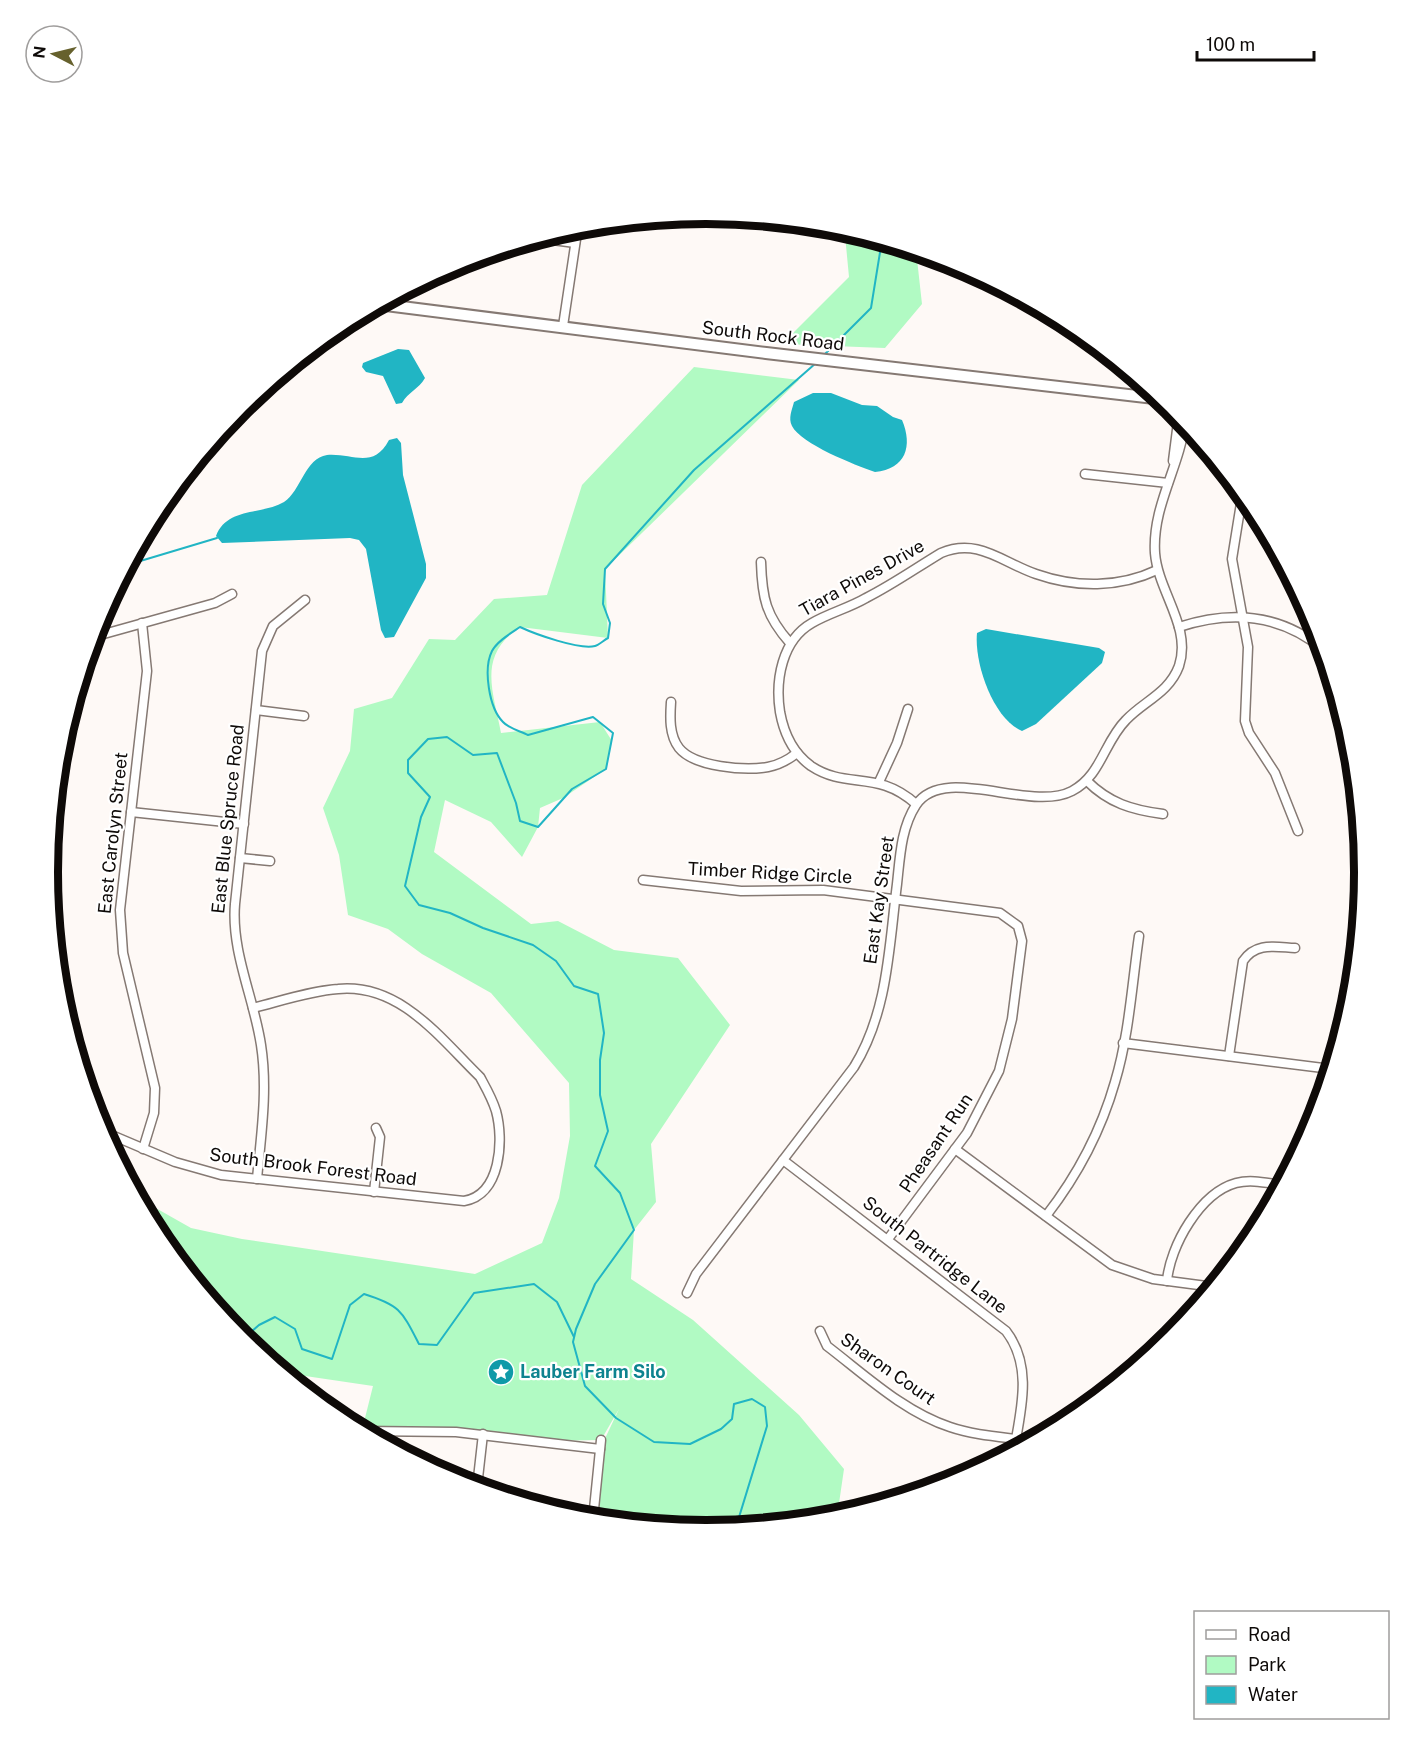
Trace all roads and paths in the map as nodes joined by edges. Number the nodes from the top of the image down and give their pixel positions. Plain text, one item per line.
1 (576, 237) edge
2 (560, 241) edge
3 (575, 243) junction
4 (391, 306) edge
5 (563, 326) junction
6 (1148, 397) edge
7 (1177, 426) edge
8 (1184, 433) edge
9 (1172, 470) junction
10 (1085, 474) dead end
11 (1168, 483) junction
12 (1241, 505) edge
13 (761, 562) dead end
14 (1158, 570) junction
15 (232, 594) dead end
16 (305, 600) dead end
17 (1243, 616) junction
18 (142, 623) junction
19 (1179, 627) junction
20 (104, 634) edge
21 (1311, 641) edge
22 (790, 643) junction
23 (670, 702) dead end
24 (908, 709) dead end
25 (256, 710) junction
26 (304, 716) dead end
27 (797, 753) junction
28 (1087, 781) junction
29 (879, 782) junction
30 (916, 804) junction
31 (131, 812) junction
32 (1163, 814) dead end
33 (244, 825) junction
34 (1298, 831) dead end
35 (240, 858) junction
36 (270, 861) dead end
37 (643, 880) dead end
38 (895, 899) junction
39 (1014, 921) joint
40 (1139, 936) dead end
41 (1295, 948) dead end
42 (253, 1008) junction
43 (1123, 1043) junction
44 (1229, 1056) junction
45 (1323, 1068) edge
46 (376, 1128) dead end
47 (116, 1137) edge
48 (143, 1149) junction
49 (955, 1149) junction
50 (783, 1160) junction
51 (257, 1179) junction
52 (1274, 1184) edge
53 (374, 1192) junction
54 (1046, 1216) junction
55 (888, 1239) junction
56 (1167, 1281) junction
57 (1205, 1286) edge
58 (687, 1293) dead end
59 (820, 1331) dead end
60 (379, 1431) edge
61 (483, 1434) junction
62 (1016, 1438) junction
63 (1020, 1438) edge
64 (478, 1477) edge
65 (594, 1509) edge

1 - 3 street
2 - 3 street
3 - 5 street
4 - 5 main road, South Rock Road
5 - 6 main road, South Rock Road
7 - 9 street
8 - 9 street
9 - 11 street
10 - 11 street
11 - 14 street
12 - 17 street
13 - 22 street
14 - 19 street
14 - 22 street, Tiara Pines Drive
15 - 18 street
16 - 25 street, East Blue Spruce Road
17 - 19 street
17 - 21 street
17 - 34 street
18 - 20 street
18 - 31 street, East Carolyn Street
19 - 28 street
22 - 27 street, Tiara Pines Drive
23 - 27 street
24 - 29 street
25 - 26 street
25 - 33 street, East Blue Spruce Road
27 - 29 street, Tiara Pines Drive
28 - 30 street
28 - 32 street
29 - 30 street, Tiara Pines Drive
30 - 38 street, East Kay Street
31 - 33 street
31 - 48 street, East Carolyn Street
33 - 35 street, East Blue Spruce Road
35 - 36 street
35 - 42 street, East Blue Spruce Road
37 - 38 street, Timber Ridge Circle
38 - 39 street, Timber Ridge Circle
38 - 50 street, East Kay Street
39 - 49 street, Pheasant Run
40 - 43 street
41 - 44 street
42 - 51 street, East Blue Spruce Road
42 - 53 street, South Brook Forest Road
43 - 44 street
43 - 54 street
44 - 45 street
46 - 53 street
47 - 48 street, South Brook Forest Road
48 - 51 street, South Brook Forest Road
49 - 54 street
49 - 55 street, Pheasant Run
50 - 55 street, South Partridge Lane
50 - 58 street, East Kay Street
51 - 53 street, South Brook Forest Road
52 - 56 street
54 - 56 street
55 - 62 street, South Partridge Lane
56 - 57 street
59 - 62 street, Sharon Court
60 - 61 street
61 - 64 street
61 - 65 street
62 - 63 street, Sharon Court

